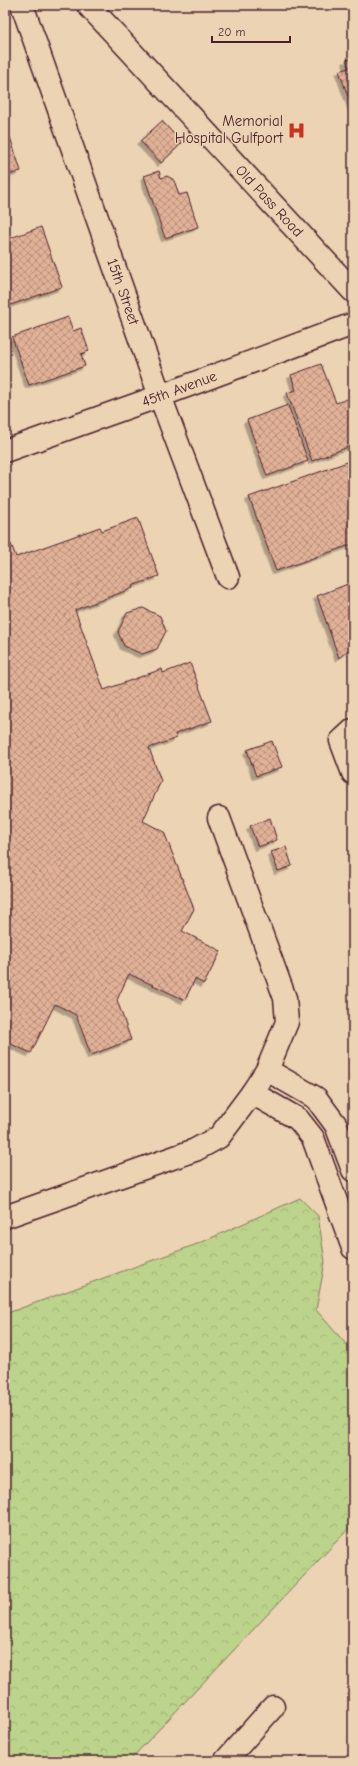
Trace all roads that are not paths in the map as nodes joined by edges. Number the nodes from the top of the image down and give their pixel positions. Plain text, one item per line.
1 (22, 5) edge
2 (88, 5) edge
3 (353, 291) edge
4 (353, 324) edge
5 (160, 396) junction
6 (5, 451) edge
7 (228, 577) dead end
8 (353, 730) edge
9 (353, 772) edge
10 (219, 818) dead end
11 (267, 1070) junction
12 (252, 1093) junction
13 (353, 1170) edge
14 (5, 1217) edge
15 (353, 1248) edge
16 (273, 1708) dead end
17 (225, 1761) edge

1 - 5 street, 15th Street
2 - 3 street, Old Pass Road
4 - 5 street, 45th Avenue
5 - 6 street, 45th Avenue
5 - 7 street, 15th Street
8 - 9 street
10 - 11 street
11 - 12 street
11 - 13 street
12 - 14 street
12 - 15 street
16 - 17 street

